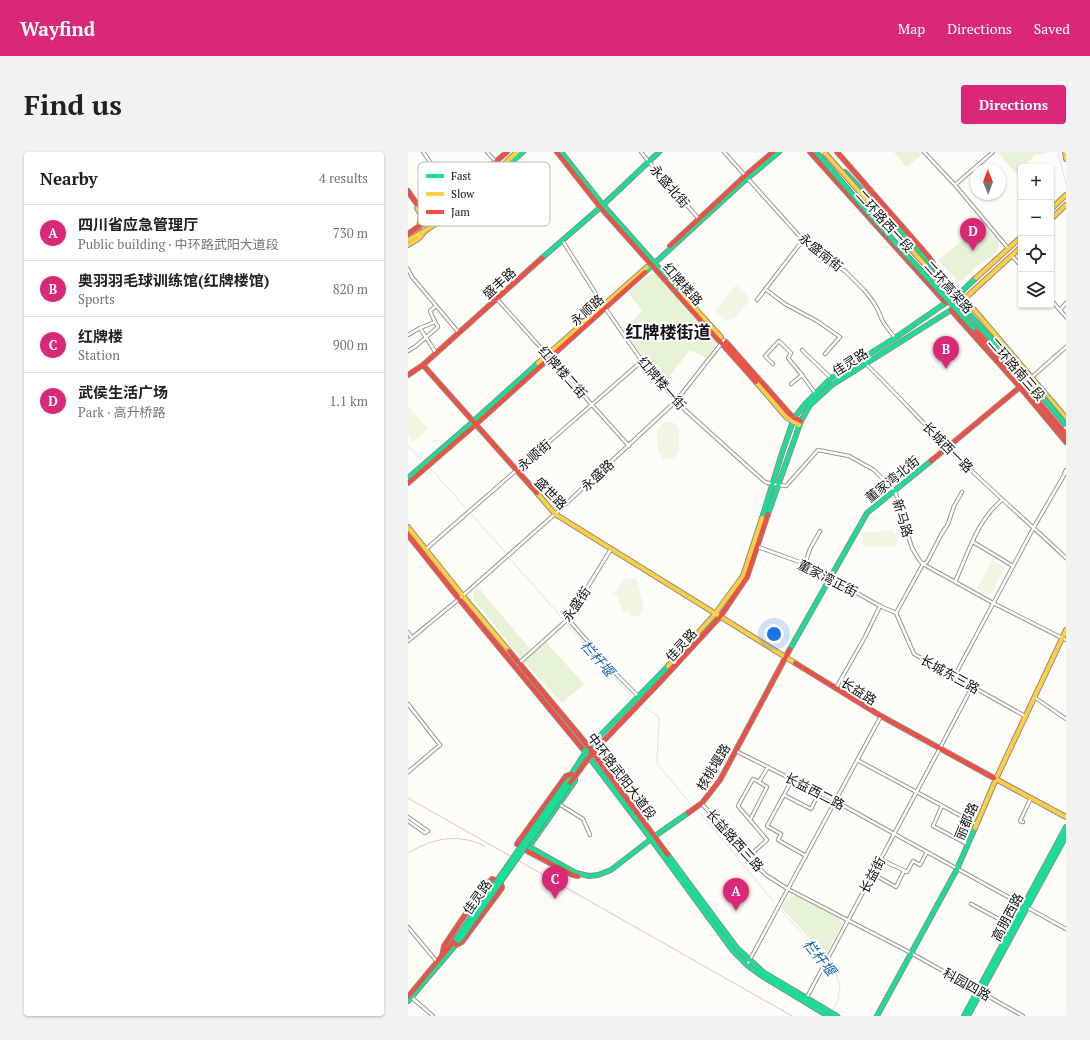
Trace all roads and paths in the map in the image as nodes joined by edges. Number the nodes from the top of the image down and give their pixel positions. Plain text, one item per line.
1 (423, 152) edge
2 (487, 152) edge
3 (507, 152) edge
4 (512, 152) edge
5 (517, 152) edge
6 (523, 152) edge
7 (557, 152) edge
8 (561, 152) edge
9 (642, 152) edge
10 (659, 152) edge
11 (724, 152) edge
12 (773, 152) edge
13 (779, 152) edge
14 (810, 152) edge
15 (816, 152) edge
16 (837, 152) edge
17 (924, 152) edge
18 (993, 152) edge
19 (1065, 152) edge
20 (825, 154) edge
21 (1066, 159) edge
22 (430, 162) edge
23 (496, 162) joint
24 (502, 162) edge
25 (505, 162) edge
26 (512, 162) edge
27 (649, 162) junction
28 (746, 178) junction
29 (955, 185) junction
30 (408, 192) edge
31 (1066, 195) edge
32 (408, 196) edge
33 (418, 205) edge
34 (1066, 205) edge
35 (602, 206) junction
36 (1054, 206) edge
37 (418, 209) edge
38 (1054, 216) edge
39 (699, 219) junction
40 (421, 226) edge
41 (432, 226) edge
42 (418, 228) joint
43 (428, 229) junction
44 (408, 233) edge
45 (408, 240) edge
46 (562, 240) junction
47 (803, 240) junction
48 (1018, 240) edge
49 (408, 245) edge
50 (1009, 248) junction
51 (1018, 250) edge
52 (1012, 256) junction
53 (653, 263) junction
54 (1018, 263) edge
55 (408, 269) edge
56 (939, 272) junction
57 (765, 290) junction
58 (960, 293) junction
59 (497, 299) junction
60 (965, 299) junction
61 (757, 300) dead end
62 (946, 303) junction
63 (1054, 303) edge
64 (1066, 303) edge
65 (436, 306) junction
66 (604, 306) junction
67 (952, 310) junction
68 (1060, 310) junction
69 (1066, 317) edge
70 (435, 322) junction
71 (420, 328) junction
72 (459, 333) junction
73 (408, 334) edge
74 (426, 337) junction
75 (895, 338) junction
76 (723, 342) junction
77 (1066, 347) edge
78 (408, 350) edge
79 (802, 350) dead end
80 (436, 353) junction
81 (825, 354) dead end
82 (549, 356) junction
83 (642, 361) junction
84 (866, 363) junction
85 (773, 364) dead end
86 (423, 365) junction
87 (408, 374) edge
88 (802, 375) junction
89 (1032, 376) junction
90 (831, 378) junction
91 (791, 384) dead end
92 (1020, 387) junction
93 (815, 393) junction
94 (676, 401) junction
95 (592, 404) junction
96 (1066, 418) edge
97 (794, 420) junction
98 (474, 423) junction
99 (800, 423) junction
100 (1066, 425) edge
101 (1066, 432) edge
102 (1061, 436) junction
103 (1066, 436) edge
104 (1066, 442) edge
105 (629, 446) junction
106 (947, 447) junction
107 (1066, 470) edge
108 (516, 471) junction
109 (408, 478) edge
110 (408, 483) edge
111 (773, 484) junction
112 (778, 485) junction
113 (895, 490) junction
114 (962, 492) dead end
115 (1002, 500) junction
116 (555, 514) junction
117 (408, 527) edge
118 (1034, 527) junction
119 (820, 532) dead end
120 (408, 535) edge
121 (973, 542) junction
122 (758, 547) junction
123 (426, 549) junction
124 (611, 549) junction
125 (1066, 558) edge
126 (805, 564) junction
127 (923, 564) junction
128 (1013, 566) junction
129 (830, 578) junction
130 (955, 582) junction
131 (461, 598) junction
132 (993, 603) junction
133 (880, 606) junction
134 (896, 613) junction
135 (715, 614) junction
136 (720, 617) junction
137 (568, 619) junction
138 (1066, 630) edge
139 (408, 632) edge
140 (412, 638) junction
141 (1064, 639) edge
142 (408, 641) edge
143 (786, 657) junction
144 (519, 664) junction
145 (515, 668) junction
146 (954, 677) junction
147 (972, 687) junction
148 (836, 688) junction
149 (639, 697) junction
150 (1034, 697) junction
151 (408, 704) edge
152 (881, 716) junction
153 (1025, 716) junction
154 (1066, 719) edge
155 (589, 747) junction
156 (940, 748) junction
157 (735, 750) junction
158 (593, 752) junction
159 (585, 753) junction
160 (588, 757) junction
161 (857, 760) junction
162 (768, 767) junction
163 (408, 772) edge
164 (573, 775) junction
165 (996, 779) junction
166 (792, 780) junction
167 (759, 782) junction
168 (916, 792) junction
169 (818, 793) junction
170 (784, 795) junction
171 (1031, 798) junction
172 (835, 801) junction
173 (702, 803) junction
174 (559, 804) junction
175 (942, 806) junction
176 (408, 817) edge
177 (1066, 817) edge
178 (750, 820) junction
179 (408, 821) edge
180 (1023, 822) dead end
181 (976, 824) junction
182 (1066, 827) edge
183 (894, 834) junction
184 (590, 835) dead end
185 (655, 836) junction
186 (1066, 836) edge
187 (651, 839) junction
188 (967, 844) junction
189 (527, 848) junction
190 (927, 852) junction
191 (806, 856) junction
192 (748, 857) junction
193 (880, 859) junction
194 (957, 869) junction
195 (904, 871) junction
196 (873, 874) junction
197 (788, 889) junction
198 (971, 904) dead end
199 (1026, 906) junction
200 (848, 920) junction
201 (1013, 926) junction
202 (408, 927) edge
203 (1066, 929) edge
204 (458, 940) junction
205 (456, 945) junction
206 (911, 953) junction
207 (442, 957) junction
208 (748, 963) junction
209 (438, 964) junction
210 (980, 991) junction
211 (409, 998) edge
212 (806, 1000) junction
213 (432, 1016) edge
214 (828, 1016) edge
215 (837, 1016) edge
216 (877, 1016) edge
217 (964, 1016) edge
218 (968, 1016) edge
219 (1023, 1016) edge

1 - 22 street
2 - 23 street
3 - 23 main road
4 - 24 main road
5 - 25 main road
6 - 26 main road
7 - 35 main road, 红牌楼路
8 - 35 main road, 红牌楼路
9 - 27 street, 永盛北街
10 - 27 main road, 盛丰路
11 - 28 street, 永盛南街
12 - 28 main road
13 - 28 main road, 永顺路
14 - 62 main road, 二环路西一段
15 - 103 main road, 二环高架路, bridge
16 - 56 main road, 二环路西一段
17 - 29 street
18 - 29 street
19 - 21 main road
20 - 56 main road, bridge
20 - 100 main road, 二环高架路, bridge
27 - 35 main road, 盛丰路
27 - 39 street, 永盛北街
28 - 39 main road
28 - 47 street, 永盛南街
28 - 53 main road, 永顺路
29 - 50 street
30 - 33 main road
31 - 36 main road
32 - 37 main road
34 - 38 main road
35 - 46 main road, 盛丰路
35 - 53 main road, 红牌楼路
39 - 53 main road
40 - 42 main road
41 - 43 main road
42 - 44 main road
43 - 45 main road
43 - 49 main road
46 - 59 main road, 盛丰路
46 - 66 street, 红牌楼一街
47 - 57 street
47 - 75 street, 永盛南街
48 - 50 main road, 佳灵路
50 - 58 main road, 佳灵路
51 - 52 main road, 佳灵路
52 - 54 street
52 - 60 main road, 佳灵路
53 - 66 main road, 永顺路
53 - 76 main road, 红牌楼路
55 - 65 street
56 - 58 main road, 二环路西一段
57 - 61 street
57 - 81 street
58 - 60 main road, 二环路南三段
58 - 62 main road, 佳灵路
59 - 72 main road, 盛丰路
59 - 82 street, 红牌楼二街
60 - 67 main road, 佳灵路
60 - 89 main road, 二环路南三段
62 - 67 main road, 二环路西一段
62 - 75 main road, 佳灵路
63 - 68 street
64 - 68 street
65 - 70 street
65 - 72 street
66 - 82 main road, 永顺路
66 - 83 street, 红牌楼一街
67 - 84 main road, 佳灵路
67 - 92 main road, 二环路南三段
68 - 69 street
70 - 71 street
70 - 74 street
71 - 73 street
71 - 74 street
72 - 80 main road, 盛丰路
74 - 78 street
74 - 80 street
75 - 90 main road, 佳灵路
76 - 94 street, 永盛路
76 - 97 main road, 红牌楼路
77 - 89 street
79 - 90 street
80 - 86 main road, 盛丰路
82 - 95 street, 红牌楼二街
82 - 98 main road, 永顺路
83 - 94 street, 红牌楼一街
83 - 95 street, 永顺街
84 - 99 main road, 佳灵路
84 - 106 street, 长城西一路
85 - 88 street
86 - 87 main road, 盛丰路
86 - 98 main road, 盛世路
88 - 91 street
88 - 93 street
89 - 96 main road, 二环路南三段
90 - 93 main road, 佳灵路
92 - 102 main road, 二环路南三段
92 - 106 main road, 董家湾北街
93 - 97 main road, 佳灵路
94 - 105 street, 永盛路
94 - 111 street, 红牌楼一街
95 - 105 street, 红牌楼二街
95 - 108 street, 永顺街
97 - 99 main road, 红牌楼路
97 - 111 main road, 佳灵路
98 - 108 main road, 盛世路
98 - 109 main road
98 - 110 main road, 永顺路
99 - 112 main road, 佳灵路
101 - 102 street
102 - 104 main road, 二环路南三段
105 - 116 street, 永盛路
106 - 113 main road, 董家湾北街
106 - 115 street, 长城西一路
107 - 118 street
108 - 116 main road, 盛世路
108 - 123 street, 永顺街
111 - 112 street
111 - 135 main road, 佳灵路
112 - 113 street, 新马路
112 - 122 main road, 佳灵路
113 - 127 street, 新马路
113 - 129 main road, 董家湾北街
114 - 127 street
115 - 118 street, 长城西一路
115 - 121 street
116 - 124 main road, 盛世路
116 - 131 street, 永盛路
117 - 123 main road, 中环路武阳大道段
118 - 125 street, 长城西一路
118 - 128 street
119 - 126 street
120 - 131 main road, 中环路武阳大道段
121 - 128 street
121 - 130 street
122 - 126 street, 董家湾正街
122 - 136 main road, 佳灵路
123 - 131 main road, 中环路武阳大道段
124 - 135 main road, 盛世路
124 - 137 street, 永盛街
126 - 129 street, 董家湾正街
127 - 130 street, 新马路
127 - 134 street
128 - 132 street
129 - 133 street, 董家湾正街
129 - 143 main road, 董家湾北街
130 - 132 street, 新马路
131 - 140 street, 永盛路
131 - 144 main road, 中环路武阳大道段
131 - 145 main road, 中环路武阳大道段
132 - 141 street, 新马路
132 - 146 street
133 - 134 street, 董家湾正街
133 - 148 street
134 - 146 street, 长城东三路
135 - 136 main road, 长益路
135 - 149 main road, 佳灵路
136 - 143 main road, 长益路
136 - 158 main road, 佳灵路
137 - 144 street, 永盛街
137 - 149 street
138 - 141 main road, 丽都路
139 - 140 street
140 - 142 street, 永盛路
141 - 150 main road, 丽都路
143 - 148 main road, 长益路
143 - 157 main road, 核桃堰路
144 - 145 street, 永盛街
144 - 155 main road, 中环路武阳大道段
145 - 159 main road, 中环路武阳大道段
146 - 147 street, 长城东三路
147 - 153 street, 长城东三路
147 - 156 street, 长益街
148 - 152 main road, 长益路
149 - 155 main road, 佳灵路
150 - 153 main road, 丽都路
150 - 154 street
151 - 163 street
152 - 156 main road, 长益路
152 - 161 street
153 - 165 main road, 丽都路
155 - 158 main road, 中环路武阳大道段
155 - 159 main road, 佳灵路
156 - 165 main road, 长益路
156 - 168 street, 长益街
157 - 162 street, 长益西二路
157 - 173 main road, 核桃堰路
158 - 160 main road, 佳灵路
158 - 185 main road, 中环路武阳大道段
159 - 160 main road, 中环路武阳大道段
159 - 164 main road, 佳灵路
160 - 164 main road, 佳灵路
160 - 187 main road, 中环路武阳大道段
161 - 168 street
161 - 172 street
162 - 166 street, 长益西二路
162 - 167 street
164 - 174 main road
164 - 189 main road
164 - 204 main road, 佳灵路, bridge
165 - 171 main road, 长益路
165 - 181 main road, 丽都路
166 - 169 street, 长益西二路
166 - 170 street
167 - 178 street
167 - 178 street
168 - 175 street
168 - 183 street, 长益街
169 - 170 street
169 - 172 street, 长益西二路
170 - 191 street
171 - 177 main road, 长益路
171 - 180 street
172 - 183 street, 长益西二路
172 - 191 street
173 - 185 main road, 核桃堰路
173 - 192 street, 长益路西三路
174 - 184 street
174 - 189 main road
175 - 181 street
175 - 188 street
176 - 179 street
178 - 192 street
181 - 188 main road, 丽都路
182 - 199 main road, 高朋西路
183 - 190 street, 长益西二路
183 - 193 street, 长益街
185 - 187 main road, 核桃堰路
185 - 208 main road, 中环路武阳大道段
186 - 199 main road, 高朋西路
187 - 189 main road, 核桃堰路
187 - 208 main road, 中环路武阳大道段
188 - 194 main road, 丽都路
190 - 194 street, 长益西二路
190 - 195 street
191 - 197 street
192 - 197 street, 长益路西三路
193 - 195 street
193 - 196 street, 长益街
194 - 199 street, 长益西二路
194 - 206 main road, 丽都路
195 - 196 street
196 - 200 street, 长益街
197 - 200 street, 长益路西三路
197 - 208 street
198 - 201 street
199 - 201 main road, 高朋西路
199 - 203 street, 长益西二路
199 - 210 main road, 高朋西路
200 - 206 street, 科园四路
200 - 212 street, 长益街
201 - 210 main road, 高朋西路
202 - 209 street
204 - 205 main road, 佳灵路
204 - 207 main road, 佳灵路
205 - 207 main road
205 - 209 main road, 佳灵路
206 - 210 street, 科园四路
206 - 216 main road, 丽都路
207 - 209 main road, 佳灵路
208 - 212 main road, 中环路武阳大道段
209 - 211 main road, 佳灵路
210 - 217 main road, 高朋西路
210 - 218 main road, 高朋西路
210 - 219 street, 科园四路
211 - 213 street
212 - 214 main road, 中环路武阳大道段
212 - 215 main road, 中环路武阳大道段

